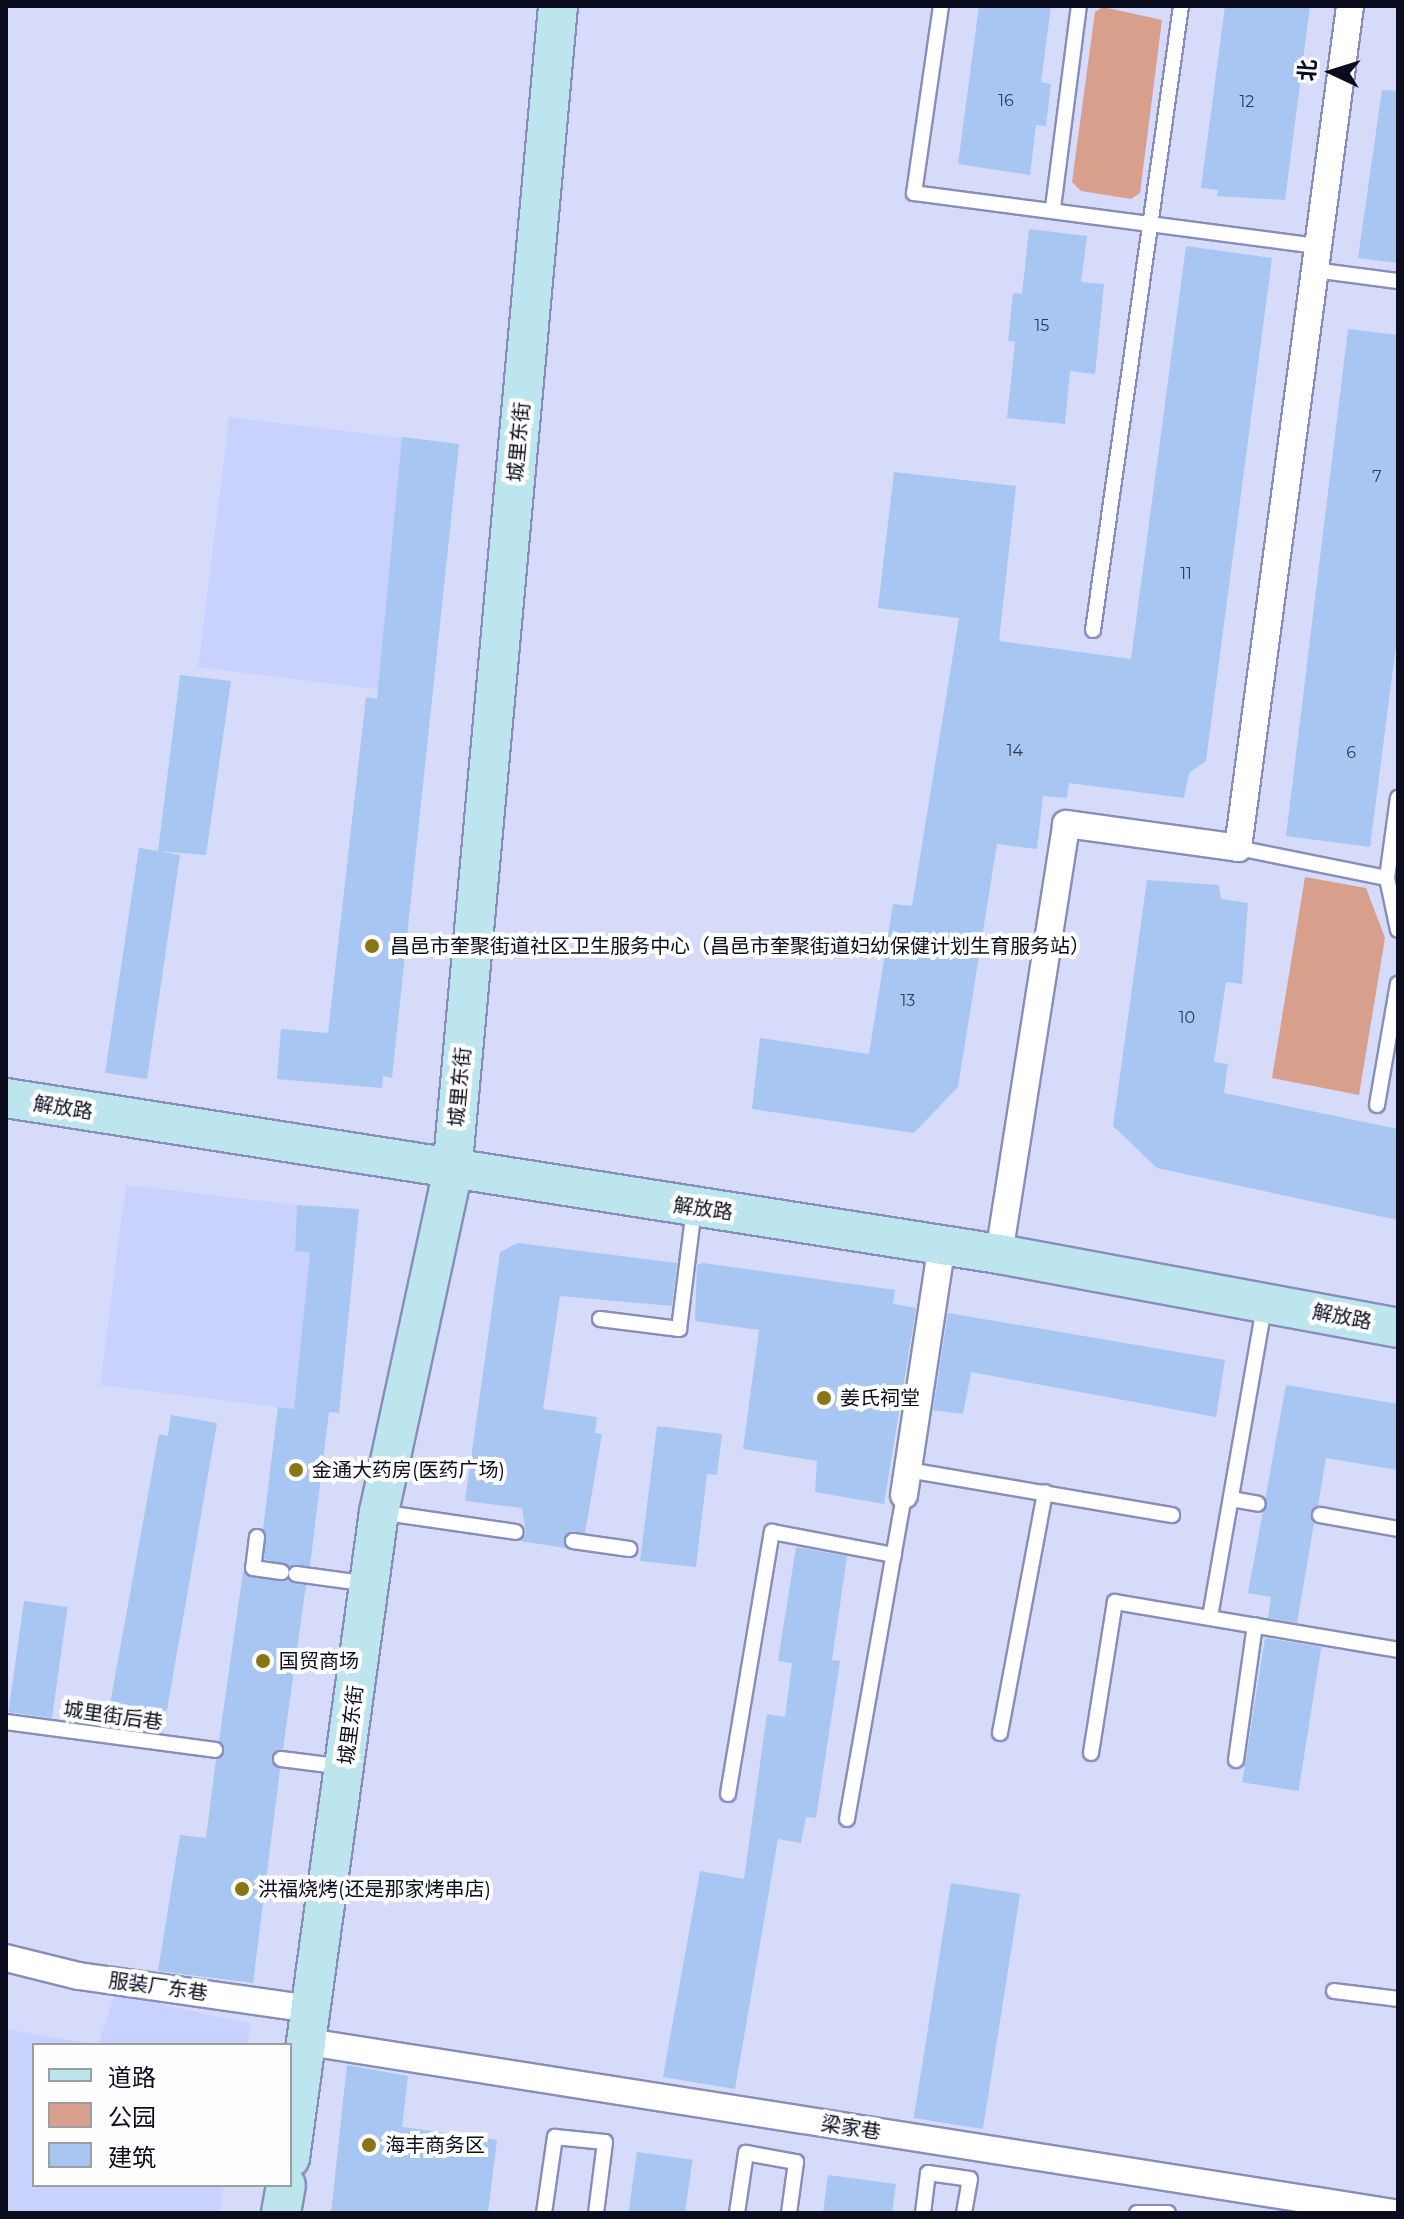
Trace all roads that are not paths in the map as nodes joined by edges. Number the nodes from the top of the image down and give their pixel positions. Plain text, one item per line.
1 (558, 6) edge
2 (941, 6) edge
3 (1079, 6) edge
4 (1181, 6) edge
5 (1350, 6) edge
6 (1053, 208) junction
7 (1150, 222) junction
8 (1316, 258) junction
9 (1398, 281) edge
10 (1093, 630) dead end
11 (1398, 798) edge
12 (1238, 848) junction
13 (1387, 878) junction
14 (1398, 930) edge
15 (1398, 984) edge
16 (6, 1098) edge
17 (1377, 1105) dead end
18 (452, 1173) junction
19 (694, 1207) junction
20 (942, 1245) junction
21 (999, 1254) junction
22 (1265, 1302) junction
23 (600, 1319) dead end
24 (1398, 1328) edge
25 (906, 1483) junction
26 (1045, 1492) junction
27 (1231, 1499) junction
28 (1258, 1504) dead end
29 (379, 1512) junction
30 (1172, 1515) dead end
31 (1320, 1515) dead end
32 (1398, 1529) edge
33 (516, 1532) dead end
34 (257, 1537) dead end
35 (573, 1541) dead end
36 (629, 1549) dead end
37 (894, 1555) junction
38 (370, 1584) junction
39 (1210, 1617) junction
40 (1255, 1625) junction
41 (1398, 1650) edge
42 (6, 1722) edge
43 (1000, 1733) dead end
44 (215, 1750) dead end
45 (1091, 1753) dead end
46 (281, 1759) dead end
47 (1236, 1760) dead end
48 (346, 1767) junction
49 (728, 1794) dead end
50 (847, 1819) dead end
51 (6, 1958) edge
52 (1334, 1991) dead end
53 (1398, 1999) edge
54 (310, 2026) junction
55 (292, 2145) edge
56 (286, 2187) edge
57 (281, 2213) edge
58 (544, 2213) edge
59 (596, 2213) edge
60 (737, 2213) edge
61 (789, 2213) edge
62 (923, 2213) edge
63 (964, 2213) edge
64 (1137, 2213) edge
65 (1168, 2213) edge
66 (1394, 2213) edge

1 - 18 street, 城里东街
2 - 6 lane
3 - 6 lane
4 - 7 lane
5 - 8 street
6 - 7 lane
7 - 8 lane
7 - 10 lane
8 - 9 lane
8 - 12 street
11 - 13 lane
12 - 13 lane
12 - 21 street
13 - 14 lane
15 - 17 lane
16 - 18 street, 解放路
18 - 19 street, 解放路
18 - 29 street, 城里东街
19 - 20 street, 解放路
19 - 23 lane
20 - 21 street, 解放路
20 - 25 street
21 - 22 street, 解放路
22 - 24 street, 解放路
22 - 27 lane
25 - 26 lane
25 - 37 lane
26 - 30 lane
26 - 43 lane
27 - 28 lane
27 - 39 lane
29 - 33 lane
29 - 38 street, 城里东街
31 - 32 lane
34 - 38 lane
35 - 36 lane
37 - 49 lane
37 - 50 lane
38 - 48 street, 城里东街
39 - 40 lane
39 - 45 lane
40 - 41 lane
40 - 47 lane
42 - 44 lane, 城里街后巷
46 - 48 lane
48 - 54 street, 城里东街
51 - 54 street, 服装厂东巷
52 - 53 lane
54 - 55 street, 城里东街
54 - 66 street, 梁家巷
56 - 57 street
58 - 59 lane
60 - 61 lane
62 - 63 lane
64 - 65 lane

